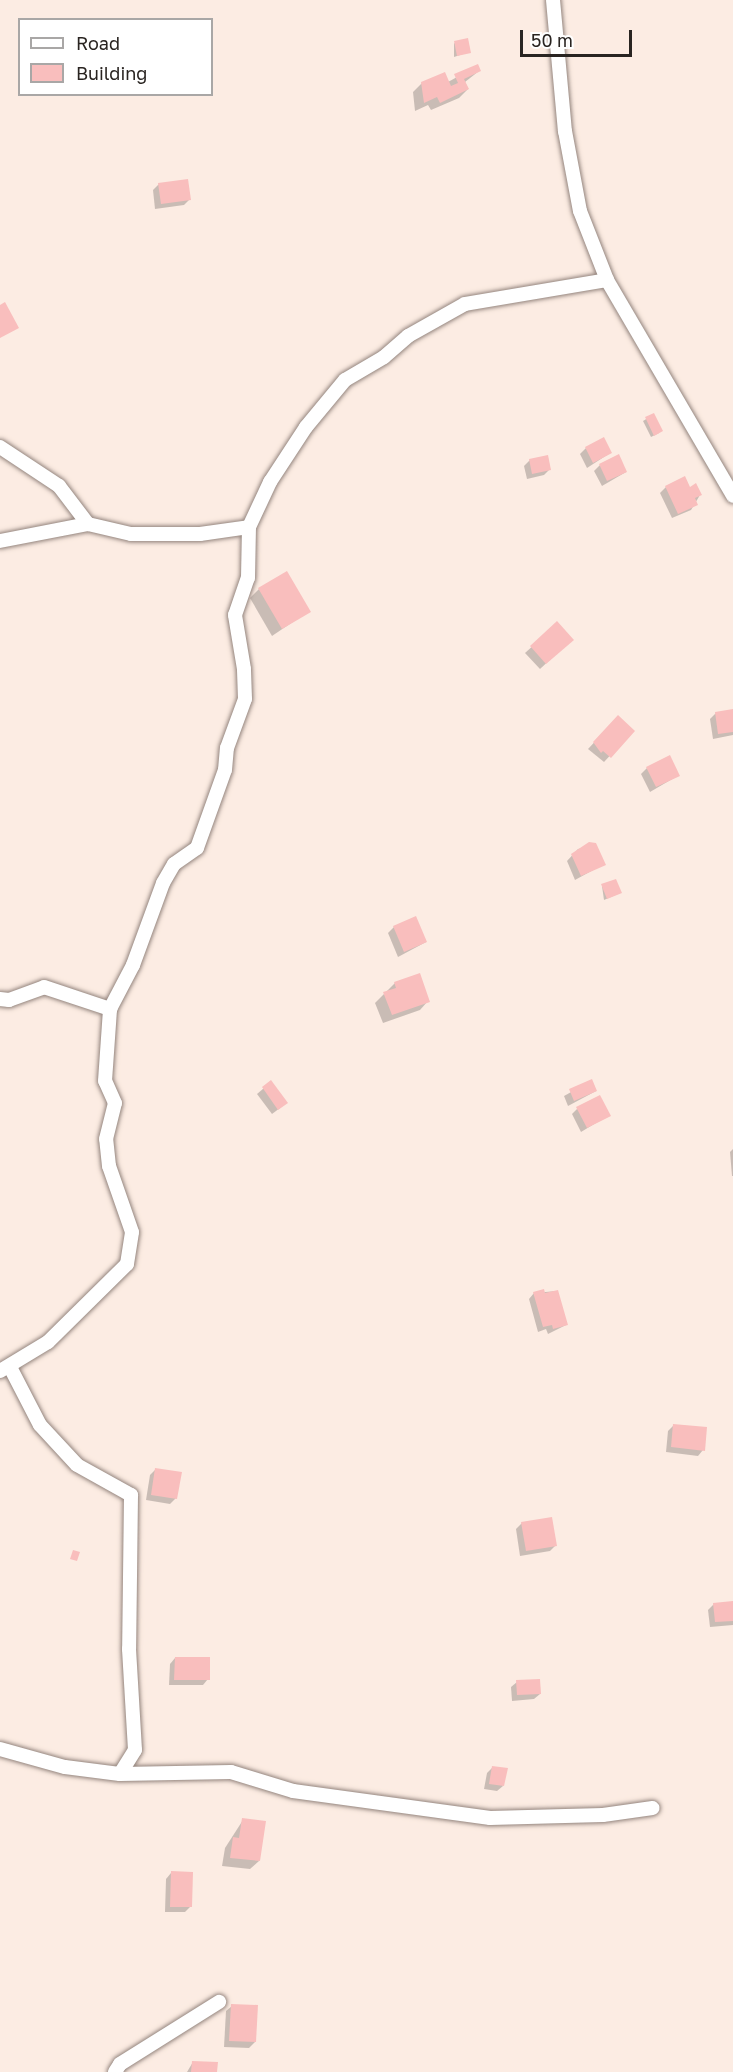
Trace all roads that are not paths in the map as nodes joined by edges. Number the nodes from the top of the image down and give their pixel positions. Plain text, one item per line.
1 (553, 0) edge
2 (607, 280) junction
3 (0, 447) edge
4 (733, 496) edge
5 (88, 524) junction
6 (249, 527) junction
7 (0, 542) edge
8 (0, 999) edge
9 (110, 1010) junction
10 (5, 1369) edge
11 (0, 1749) edge
12 (120, 1774) junction
13 (653, 1808) dead end
14 (219, 2002) dead end
15 (115, 2072) edge

1 - 2 street
2 - 4 street
2 - 6 street
3 - 5 street
5 - 6 street
5 - 7 street
6 - 9 street
8 - 9 street
9 - 10 street
10 - 12 street
11 - 12 street
12 - 13 street
14 - 15 street

